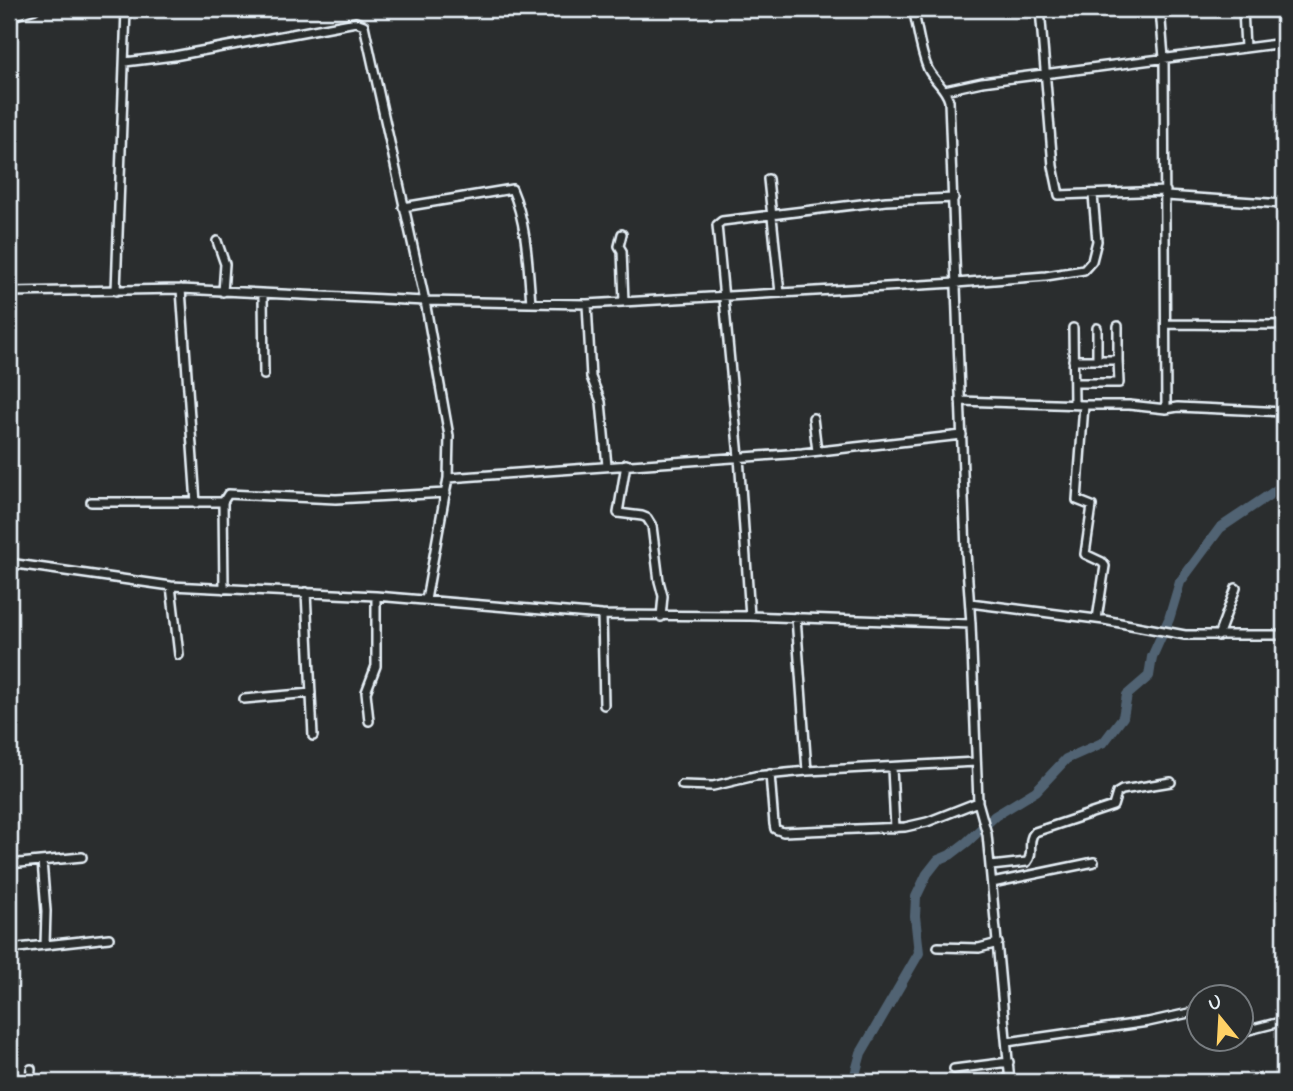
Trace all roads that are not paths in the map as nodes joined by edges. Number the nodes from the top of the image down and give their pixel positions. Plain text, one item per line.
1 (35, 9) edge
2 (126, 9) edge
3 (913, 9) edge
4 (1040, 9) edge
5 (1160, 9) edge
6 (1243, 9) edge
7 (9, 18) edge
8 (1284, 43) edge
9 (1245, 48) junction
10 (1164, 58) junction
11 (125, 62) junction
12 (1046, 74) junction
13 (945, 90) junction
14 (768, 179) dead end
15 (1166, 193) junction
16 (1093, 195) junction
17 (954, 198) junction
18 (1284, 204) edge
19 (403, 207) junction
20 (772, 215) junction
21 (622, 234) dead end
22 (217, 241) dead end
23 (956, 283) junction
24 (181, 289) junction
25 (116, 290) junction
26 (9, 292) edge
27 (223, 292) junction
28 (780, 293) junction
29 (263, 295) junction
30 (723, 298) junction
31 (425, 301) junction
32 (624, 302) junction
33 (530, 303) junction
34 (587, 304) junction
35 (1167, 324) junction
36 (1284, 325) edge
37 (1118, 327) dead end
38 (1073, 328) dead end
39 (1097, 328) dead end
40 (1073, 360) junction
41 (1097, 360) junction
42 (1118, 360) junction
43 (264, 375) dead end
44 (1074, 383) junction
45 (960, 401) junction
46 (1074, 404) junction
47 (1084, 405) junction
48 (1166, 410) junction
49 (1284, 412) edge
50 (813, 418) dead end
51 (961, 435) junction
52 (817, 451) junction
53 (738, 457) junction
54 (626, 464) junction
55 (607, 466) junction
56 (448, 478) junction
57 (446, 493) junction
58 (91, 502) dead end
59 (223, 502) junction
60 (196, 503) junction
61 (9, 563) edge
62 (172, 586) junction
63 (1236, 588) dead end
64 (224, 589) junction
65 (306, 592) junction
66 (376, 596) junction
67 (426, 600) junction
68 (970, 603) junction
69 (602, 615) junction
70 (750, 616) junction
71 (661, 617) junction
72 (796, 617) junction
73 (1097, 619) junction
74 (971, 624) junction
75 (1284, 635) edge
76 (1218, 636) junction
77 (178, 655) dead end
78 (311, 693) junction
79 (244, 699) dead end
80 (604, 705) dead end
81 (369, 721) dead end
82 (313, 736) dead end
83 (976, 762) junction
84 (892, 768) junction
85 (807, 771) junction
86 (771, 774) junction
87 (1171, 782) dead end
88 (682, 785) dead end
89 (978, 802) junction
90 (895, 828) junction
91 (82, 857) dead end
92 (42, 862) junction
93 (1094, 862) dead end
94 (9, 864) edge
95 (991, 866) junction
96 (992, 883) junction
97 (109, 937) dead end
98 (998, 943) junction
99 (45, 945) junction
100 (938, 947) dead end
101 (9, 949) edge
102 (1184, 1014) edge
103 (1284, 1021) edge
104 (1254, 1029) edge
105 (1007, 1042) junction
106 (1009, 1062) junction
107 (31, 1069) dead end
108 (954, 1069) dead end
109 (30, 1082) edge
110 (1010, 1082) edge

1 - 7 street
2 - 11 street
3 - 13 street
4 - 12 street
5 - 10 street
6 - 9 street
8 - 9 street
9 - 10 street
10 - 12 street
10 - 15 street
11 - 19 street
11 - 25 street
12 - 13 street
12 - 16 street
13 - 17 street
14 - 20 street
15 - 16 street
15 - 18 street
15 - 35 street
16 - 23 street
17 - 20 street
17 - 23 street
19 - 31 street
19 - 33 street
20 - 28 street
20 - 30 street
21 - 32 street
22 - 27 street
23 - 28 street
23 - 45 street
24 - 25 street
24 - 27 street
24 - 60 street
25 - 26 street
27 - 29 street
28 - 30 street
29 - 31 street
29 - 43 street
30 - 32 street
30 - 53 street
31 - 33 street
31 - 56 street
32 - 34 street
33 - 34 street
34 - 55 street
35 - 36 street
35 - 48 street
37 - 42 street
38 - 40 street
39 - 41 street
40 - 41 street
40 - 44 street
41 - 42 street
42 - 44 street
44 - 46 street
45 - 46 street
45 - 51 street
46 - 47 street
47 - 48 street
47 - 73 street
48 - 49 street
50 - 52 street
51 - 52 street
51 - 68 street
52 - 53 street
53 - 54 street
53 - 70 street
54 - 55 street
54 - 71 street
55 - 56 street
56 - 57 street
57 - 59 street
57 - 67 street
58 - 60 street
59 - 60 street
59 - 64 street
61 - 62 street
62 - 64 street
62 - 77 street
63 - 76 street
64 - 65 street
65 - 66 street
65 - 78 street
66 - 67 street
66 - 81 street
67 - 69 street
68 - 73 street
68 - 74 street
69 - 71 street
69 - 80 street
70 - 71 street
70 - 72 street
72 - 74 street
72 - 85 street
73 - 76 street
74 - 83 street
75 - 76 street
78 - 79 street
78 - 82 street
83 - 84 street
83 - 89 street
84 - 85 street
84 - 90 street
85 - 86 street
86 - 88 street
86 - 90 street
87 - 95 street
89 - 90 street
89 - 95 street
91 - 92 street
92 - 94 street
92 - 99 street
93 - 96 street
95 - 96 street
96 - 98 street
97 - 99 street
98 - 100 street
98 - 105 street
99 - 101 street
102 - 105 street
103 - 104 street
105 - 106 street
106 - 108 street
106 - 110 street
107 - 109 street

